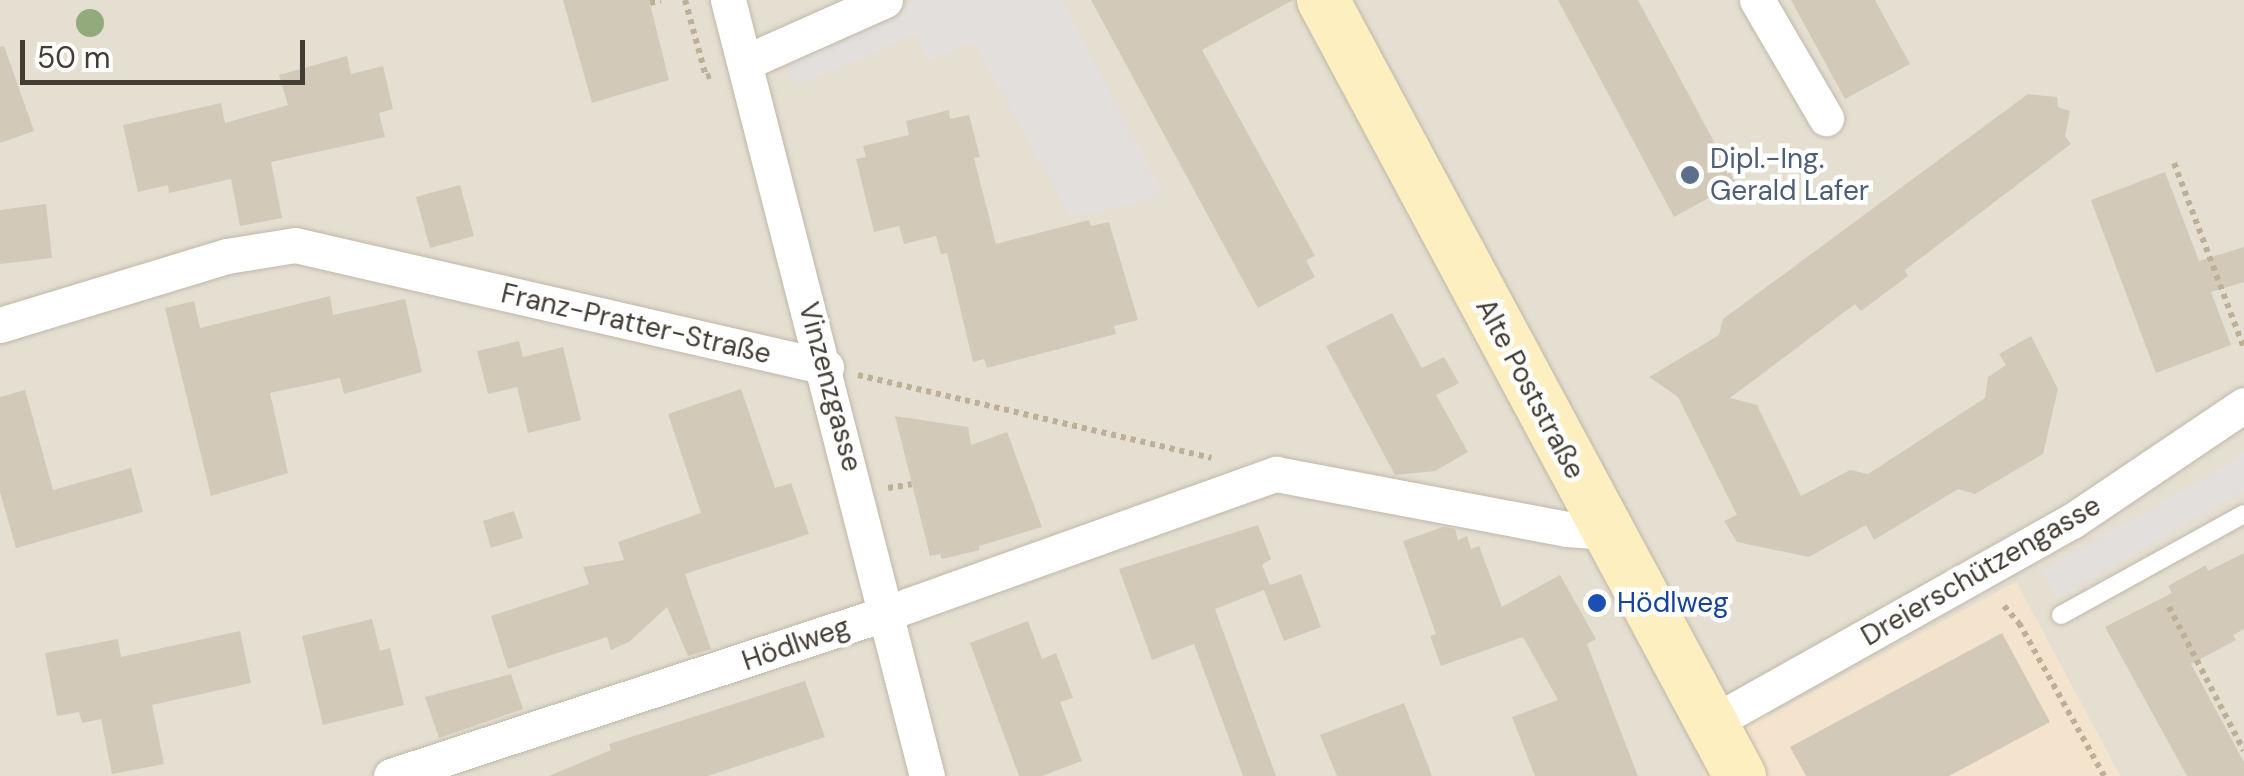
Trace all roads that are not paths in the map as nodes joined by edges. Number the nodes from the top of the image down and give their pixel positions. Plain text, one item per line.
1 (728, 0) edge
2 (886, 0) edge
3 (1323, 0) edge
4 (1757, 0) edge
5 (746, 62) junction
6 (1826, 118) dead end
7 (0, 325) edge
8 (826, 368) junction
9 (2244, 405) edge
10 (2244, 514) edge
11 (1608, 532) junction
12 (887, 613) junction
13 (2061, 615) dead end
14 (1710, 724) junction
15 (390, 776) edge
16 (927, 776) edge
17 (1740, 776) edge

1 - 5 street, Vinzenzgasse
2 - 5 street
3 - 11 main road, Alte Poststraße
4 - 6 street
5 - 8 street, Vinzenzgasse
7 - 8 street, Franz-Pratter-Straße
8 - 12 street, Vinzenzgasse
9 - 14 street, Dreierschützengasse
10 - 13 lane
11 - 12 street, Hödlweg
11 - 14 main road, Alte Poststraße
12 - 15 street, Hödlweg
12 - 16 street, Vinzenzgasse
14 - 17 main road, Alte Poststraße

